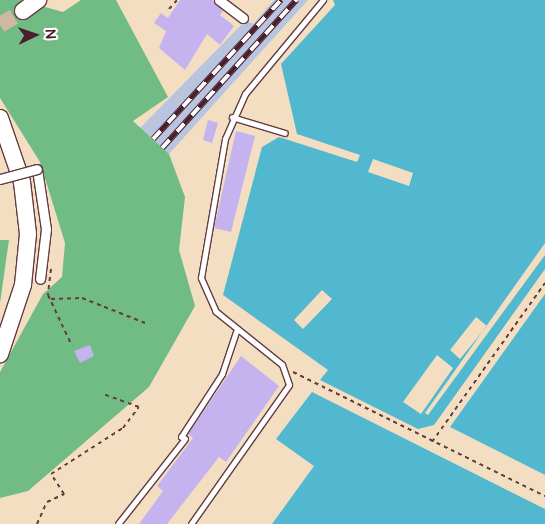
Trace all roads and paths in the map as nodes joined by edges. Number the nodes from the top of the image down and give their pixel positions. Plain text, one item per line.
1 (38, 0) edge
2 (177, 0) edge
3 (219, 0) edge
4 (323, 0) edge
5 (169, 10) dead end
6 (23, 11) tunnel mouth
7 (243, 18) dead end
8 (232, 117) junction
9 (0, 118) edge
10 (285, 133) dead end
11 (0, 136) edge
12 (0, 179) edge
13 (44, 267) junction
14 (40, 279) dead end
15 (545, 282) edge
16 (51, 300) junction
17 (12, 313) junction
18 (145, 323) dead end
19 (236, 332) junction
20 (0, 334) edge
21 (72, 346) dead end
22 (0, 354) edge
23 (282, 365) junction
24 (104, 394) dead end
25 (432, 442) junction
26 (545, 496) edge
27 (38, 524) edge
28 (118, 524) edge
29 (192, 524) edge

1 - 6 highway
2 - 5 path
3 - 7 street
4 - 8 lane
8 - 10 lane
8 - 19 lane
9 - 17 highway
11 - 17 highway
12 - 13 street, bridge
13 - 14 street
13 - 16 path
15 - 25 path
16 - 18 path
16 - 21 path
17 - 20 highway
17 - 22 highway
19 - 23 lane
19 - 28 lane
23 - 25 path
23 - 29 lane
24 - 27 path
25 - 26 path

